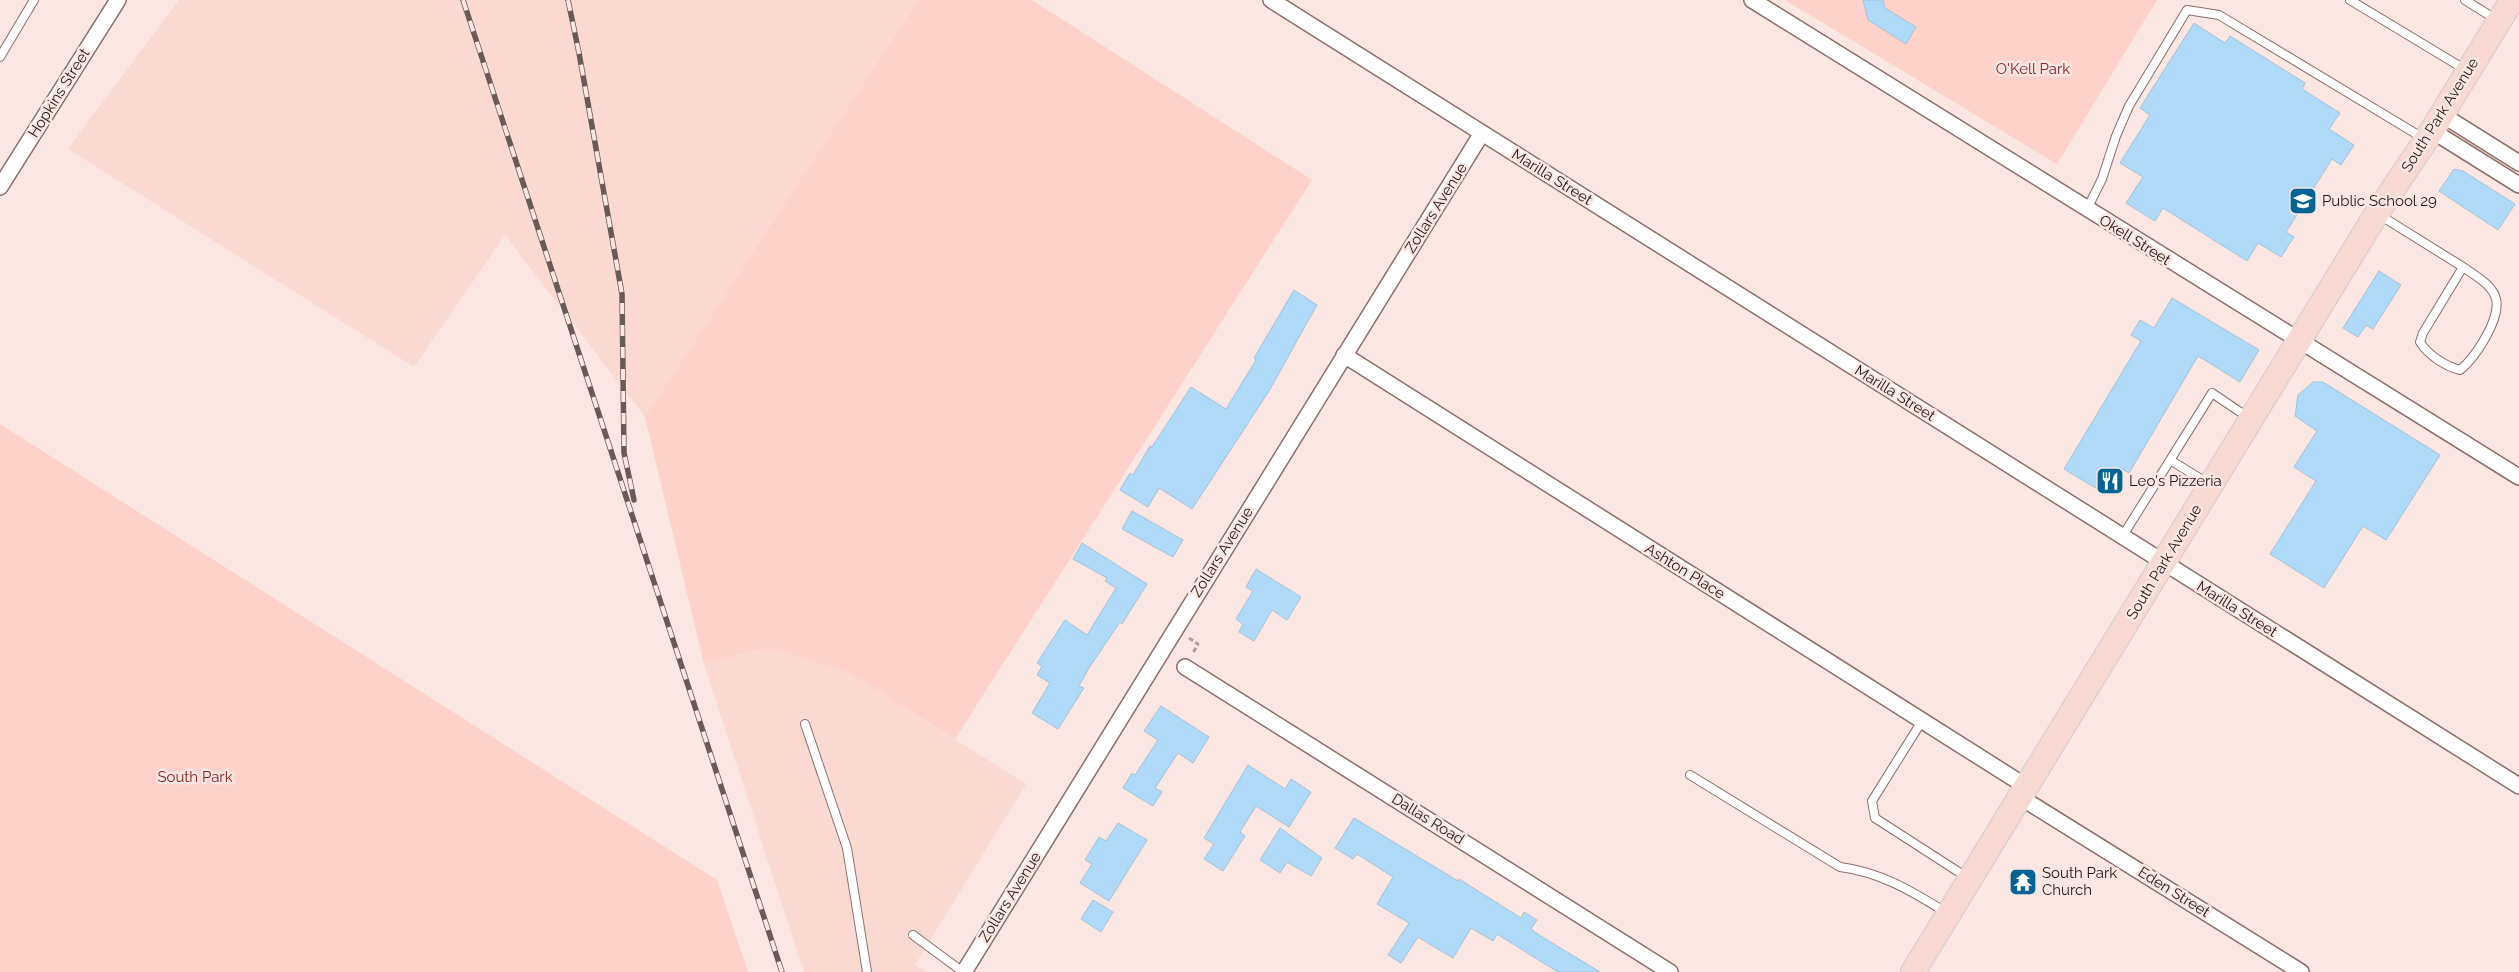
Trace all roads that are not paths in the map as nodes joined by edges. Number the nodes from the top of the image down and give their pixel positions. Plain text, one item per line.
1 (34, 0) edge
2 (118, 0) edge
3 (1271, 0) edge
4 (1752, 0) edge
5 (2350, 0) edge
6 (2465, 0) edge
7 (2512, 0) edge
8 (2499, 21) junction
9 (0, 57) edge
10 (2468, 71) junction
11 (2433, 128) junction
12 (1482, 133) junction
13 (2519, 163) edge
14 (2519, 184) edge
15 (0, 187) edge
16 (2087, 210) junction
17 (2377, 213) junction
18 (2463, 267) junction
19 (2300, 341) junction
20 (1344, 355) junction
21 (2251, 419) junction
22 (2170, 460) junction
23 (2519, 477) edge
24 (2211, 486) junction
25 (2122, 537) junction
26 (2164, 563) junction
27 (1185, 666) road end
28 (1922, 720) junction
29 (805, 724) dead end
30 (1690, 775) dead end
31 (2519, 786) edge
32 (2024, 792) junction
33 (1970, 879) junction
34 (1949, 914) junction
35 (913, 935) dead end
36 (867, 972) edge
37 (963, 972) edge
38 (1670, 972) edge
39 (1913, 972) edge
40 (2301, 972) edge

1 - 9 lane
2 - 15 street, Hopkins Street
3 - 12 street, Marilla Street
4 - 16 street, Okell Street
5 - 10 lane
6 - 8 lane
7 - 8 main road, South Park Avenue
8 - 10 main road, South Park Avenue
10 - 11 main road, South Park Avenue
11 - 13 street
11 - 14 street
11 - 16 lane
11 - 17 main road, South Park Avenue
12 - 20 street, Zollars Avenue
12 - 25 street, Marilla Street
16 - 19 street, Okell Street
17 - 18 lane
17 - 19 main road, South Park Avenue
18 - 18 lane
19 - 21 main road, South Park Avenue
19 - 23 street, Okell Street
20 - 28 street, Ashton Place
20 - 37 street, Zollars Avenue
21 - 22 lane
21 - 24 main road, South Park Avenue
22 - 24 lane
22 - 25 lane
24 - 26 main road, South Park Avenue
25 - 26 street, Marilla Street
26 - 31 street, Marilla Street
26 - 32 main road, South Park Avenue
27 - 38 street, Dallas Road
28 - 32 street, Ashton Place
28 - 33 lane
29 - 36 lane
30 - 34 lane
32 - 33 main road, South Park Avenue
32 - 40 street, Eden Street
33 - 34 main road, South Park Avenue
34 - 39 main road, South Park Avenue
35 - 37 lane

